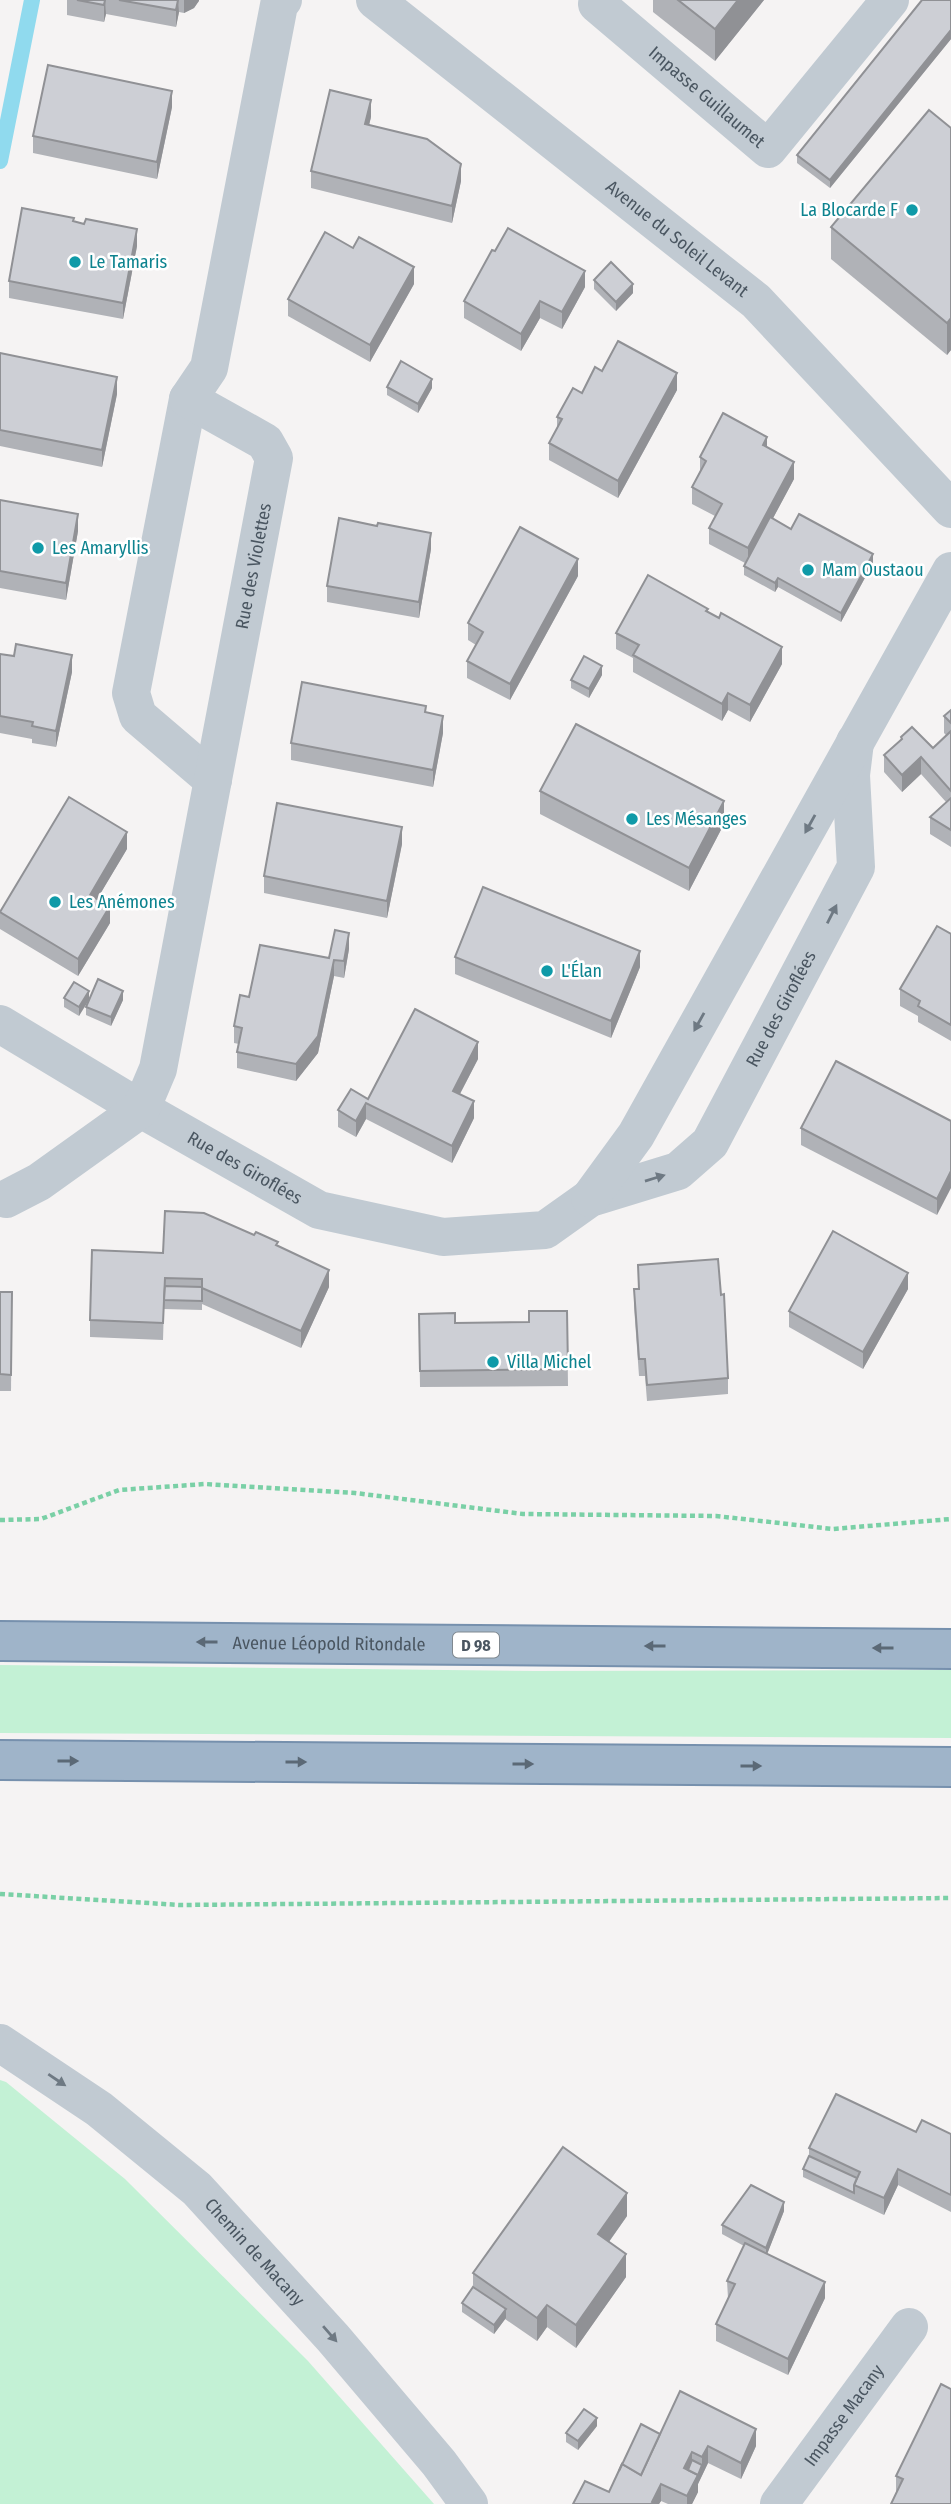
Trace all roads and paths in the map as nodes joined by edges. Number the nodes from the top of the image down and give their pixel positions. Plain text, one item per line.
1 (283, 0) edge
2 (375, 0) edge
3 (600, 0) edge
4 (890, 0) edge
5 (188, 399) junction
6 (951, 509) edge
7 (951, 571) edge
8 (855, 742) junction
9 (213, 780) junction
10 (0, 1024) edge
11 (141, 1109) junction
12 (590, 1198) junction
13 (6, 1199) dead end
14 (951, 1519) edge
15 (0, 1520) edge
16 (0, 1641) edge
17 (951, 1649) edge
18 (0, 1760) edge
19 (951, 1767) edge
20 (0, 1894) edge
21 (951, 1898) edge
22 (0, 2043) edge
23 (909, 2327) dead end
24 (469, 2504) edge
25 (779, 2504) edge

1 - 5 street
2 - 6 street, Avenue du Soleil Levant
3 - 4 street, Impasse Guillaumet
5 - 9 street
5 - 9 street, Rue des Violettes
7 - 8 street, Rue des Giroflées
8 -> 12 street, Rue des Giroflées
12 -> 8 street, Rue des Giroflées
9 - 11 street, Rue des Violettes
10 - 11 street, Rue des Giroflées
11 - 12 street, Rue des Giroflées
11 - 13 street
14 - 15 path
17 -> 16 highway, Avenue Léopold Ritondale / D 98
18 -> 19 highway
20 - 21 path
22 -> 24 street, Chemin de Macany
23 - 25 street, Impasse Macany

